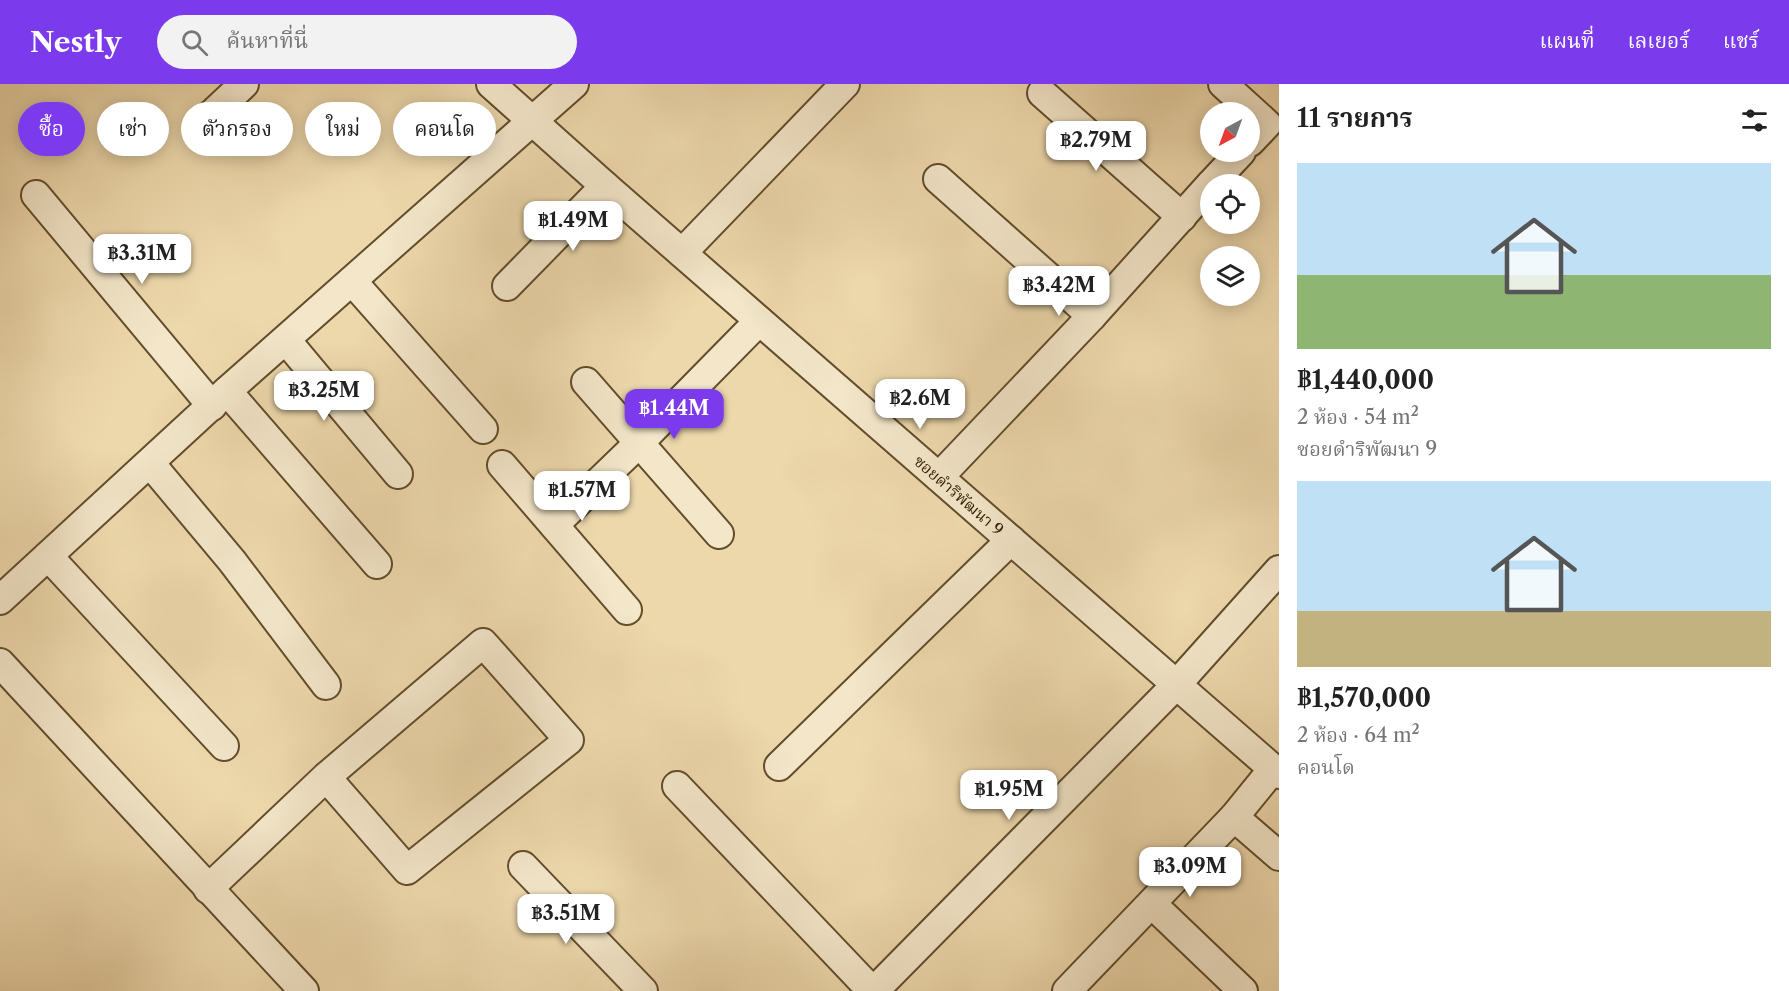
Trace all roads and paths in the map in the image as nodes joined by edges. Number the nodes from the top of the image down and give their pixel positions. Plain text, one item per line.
1 (244, 84) edge
2 (491, 84) edge
3 (574, 84) edge
4 (846, 84) edge
5 (1223, 84) edge
6 (1042, 93) dead end
7 (225, 102) edge
8 (1242, 102) edge
9 (1260, 118) edge
10 (531, 121) junction
11 (1260, 131) edge
12 (1232, 162) edge
13 (1221, 174) edge
14 (938, 179) dead end
15 (605, 186) junction
16 (36, 195) dead end
17 (1200, 197) edge
18 (1182, 217) junction
19 (682, 253) junction
20 (352, 281) junction
21 (507, 286) dead end
22 (1092, 316) junction
23 (759, 321) junction
24 (286, 340) junction
25 (586, 382) dead end
26 (220, 398) junction
27 (483, 429) dead end
28 (639, 443) junction
29 (150, 463) junction
30 (502, 465) dead end
31 (398, 474) dead end
32 (939, 477) junction
33 (554, 525) junction
34 (719, 534) dead end
35 (1011, 540) junction
36 (48, 556) junction
37 (377, 564) dead end
38 (1279, 570) edge
39 (0, 600) edge
40 (627, 610) dead end
41 (0, 663) edge
42 (1177, 684) junction
43 (326, 685) dead end
44 (224, 746) dead end
45 (778, 766) dead end
46 (1276, 771) edge
47 (326, 777) junction
48 (677, 786) dead end
49 (1234, 817) junction
50 (1279, 856) edge
51 (523, 866) dead end
52 (208, 888) junction
53 (1152, 904) junction
54 (304, 991) edge
55 (643, 991) edge
56 (873, 991) edge
57 (1067, 991) edge
58 (1243, 991) edge

1 - 7 street
2 - 10 street, ซอยดำริพัฒนา 9
3 - 10 street
4 - 19 street
5 - 8 street
6 - 18 street
9 - 11 street
10 - 15 street, ซอยดำริพัฒนา 9
10 - 20 street
12 - 13 street
14 - 22 street
15 - 19 street, ซอยดำริพัฒนา 9
15 - 21 street
16 - 26 street
17 - 18 street
18 - 22 street
19 - 23 street, ซอยดำริพัฒนา 9
20 - 24 street
20 - 27 street
22 - 32 street
23 - 28 street
23 - 32 street, ซอยดำริพัฒนา 9
24 - 26 street
24 - 31 street
25 - 28 street
26 - 29 street
26 - 37 street
28 - 33 street
28 - 34 street
29 - 36 street
29 - 43 street
30 - 33 street
32 - 35 street, ซอยดำริพัฒนา 9
33 - 40 street
35 - 42 street, ซอยดำริพัฒนา 9
35 - 45 street
36 - 39 street
36 - 44 street
38 - 42 street
41 - 52 street
42 - 46 street, ซอยดำริพัฒนา 9
42 - 56 street
46 - 49 street
47 - 47 street
47 - 52 street
48 - 56 street
49 - 50 street
49 - 53 street
51 - 55 street
52 - 54 street
53 - 57 street
53 - 58 street

